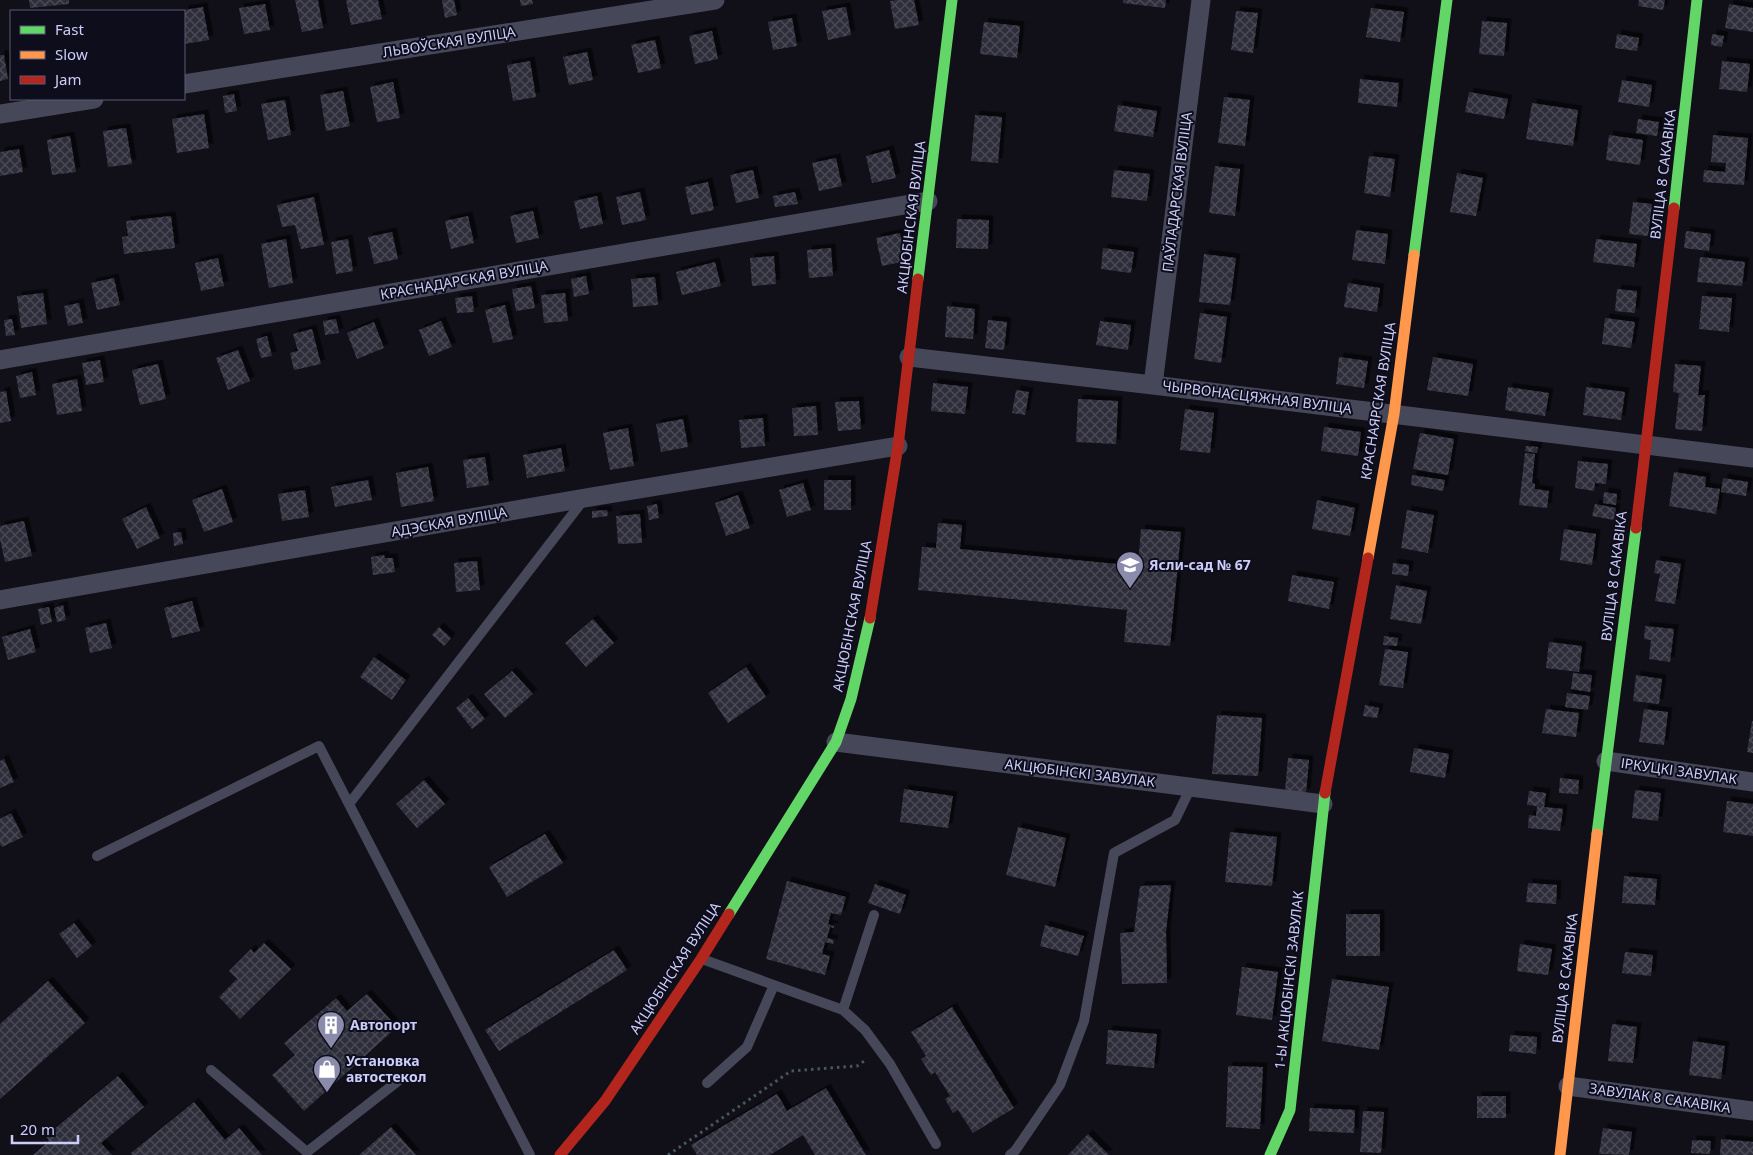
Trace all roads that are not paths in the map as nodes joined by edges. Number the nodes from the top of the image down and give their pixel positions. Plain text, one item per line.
1 (715, 0) edge
2 (952, 0) edge
3 (1201, 0) edge
4 (1447, 0) edge
5 (1698, 0) edge
6 (185, 84) edge
7 (88, 100) edge
8 (0, 114) edge
9 (928, 201) junction
10 (909, 357) junction
11 (0, 360) edge
12 (1153, 385) junction
13 (1394, 414) junction
14 (1647, 445) junction
15 (898, 446) junction
16 (1753, 458) edge
17 (586, 498) junction
18 (0, 600) edge
19 (836, 742) junction
20 (1606, 761) junction
21 (1753, 782) edge
22 (1191, 787) junction
23 (349, 804) junction
24 (1324, 804) junction
25 (97, 856) dead end
26 (874, 915) dead end
27 (701, 959) junction
28 (774, 986) junction
29 (843, 1010) junction
30 (211, 1070) dead end
31 (398, 1081) dead end
32 (707, 1083) dead end
33 (1568, 1086) junction
34 (1753, 1111) edge
35 (936, 1144) dead end
36 (307, 1154) edge
37 (530, 1155) edge
38 (560, 1155) edge
39 (1010, 1155) edge
40 (1270, 1155) edge
41 (1560, 1155) edge

1 - 6 street, ЛЬВОЎСКАЯ ВУЛІЦА
2 - 9 street, АКЦЮБІНСКАЯ ВУЛІЦА
3 - 12 street, ПАЎЛАДАРСКАЯ ВУЛІЦА
4 - 13 street, КРАСНАЯРСКАЯ ВУЛІЦА
5 - 14 street, ВУЛІЦА 8 САКАВІКА
7 - 8 street
9 - 10 street, АКЦЮБІНСКАЯ ВУЛІЦА
9 - 11 street, КРАСНАДАРСКАЯ ВУЛІЦА
10 - 12 street, ЧЫРВОНАСЦЯЖНАЯ ВУЛІЦА
10 - 15 street, АКЦЮБІНСКАЯ ВУЛІЦА
12 - 13 street, ЧЫРВОНАСЦЯЖНАЯ ВУЛІЦА
13 - 14 street, ЧЫРВОНАСЦЯЖНАЯ ВУЛІЦА
13 - 24 street, КРАСНАЯРСКАЯ ВУЛІЦА
14 - 16 street, ЧЫРВОНАСЦЯЖНАЯ ВУЛІЦА
14 - 20 street, ВУЛІЦА 8 САКАВІКА
15 - 17 street, АДЭСКАЯ ВУЛІЦА
15 - 19 street, АКЦЮБІНСКАЯ ВУЛІЦА
17 - 18 street, АДЭСКАЯ ВУЛІЦА
17 - 23 lane
19 - 22 street, АКЦЮБІНСКІ ЗАВУЛАК
19 - 27 street, АКЦЮБІНСКАЯ ВУЛІЦА
20 - 21 street, ІРКУЦКІ ЗАВУЛАК
20 - 33 street, ВУЛІЦА 8 САКАВІКА
22 - 24 street, АКЦЮБІНСКІ ЗАВУЛАК
22 - 39 lane
23 - 25 lane
23 - 37 lane
24 - 40 street, 1-Ы АКЦЮБІНСКІ ЗАВУЛАК
26 - 29 lane
27 - 28 lane
27 - 38 street, АКЦЮБІНСКАЯ ВУЛІЦА
28 - 29 lane
28 - 32 lane
29 - 35 lane
30 - 36 lane
31 - 36 lane
33 - 34 street, ЗАВУЛАК 8 САКАВІКА
33 - 41 street, ВУЛІЦА 8 САКАВІКА

